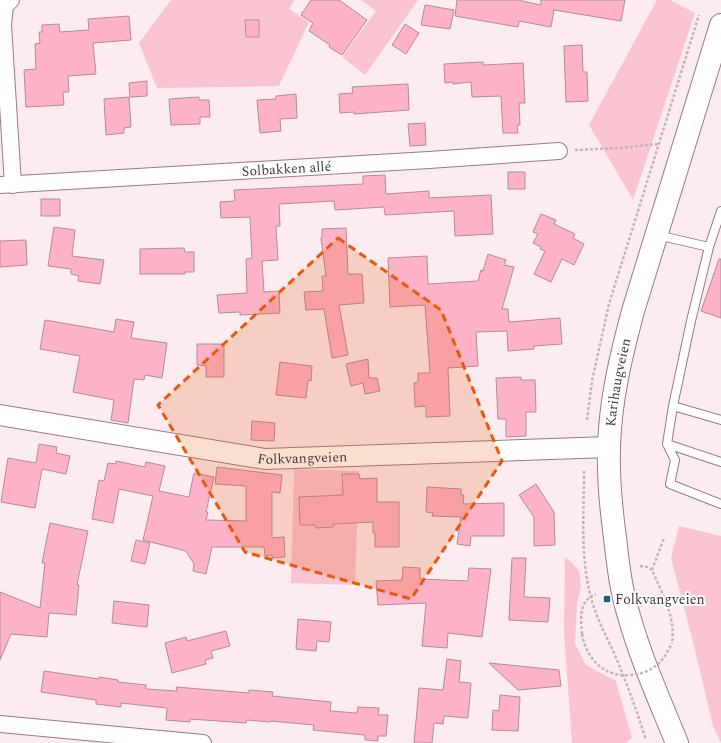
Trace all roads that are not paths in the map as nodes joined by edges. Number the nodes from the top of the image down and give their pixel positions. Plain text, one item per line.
1 (12, 0) edge
2 (721, 25) edge
3 (559, 151) road end
4 (7, 185) edge
5 (721, 211) edge
6 (656, 234) junction
7 (709, 247) junction
8 (673, 406) junction
9 (0, 415) edge
10 (721, 420) edge
11 (667, 444) junction
12 (609, 447) junction
13 (721, 462) edge
14 (721, 504) edge
15 (0, 724) edge
16 (203, 743) edge
17 (677, 743) edge

1 - 4 street, Solbakken allé
2 - 6 main road, Karihaugveien
3 - 4 street, Solbakken allé
5 - 7 lane
6 - 7 lane
6 - 12 main road, Karihaugveien
7 - 8 lane
8 - 10 lane
8 - 11 lane
9 - 12 street, Folkvangveien
11 - 13 lane
11 - 14 lane
12 - 17 main road, Karihaugveien
15 - 16 street

